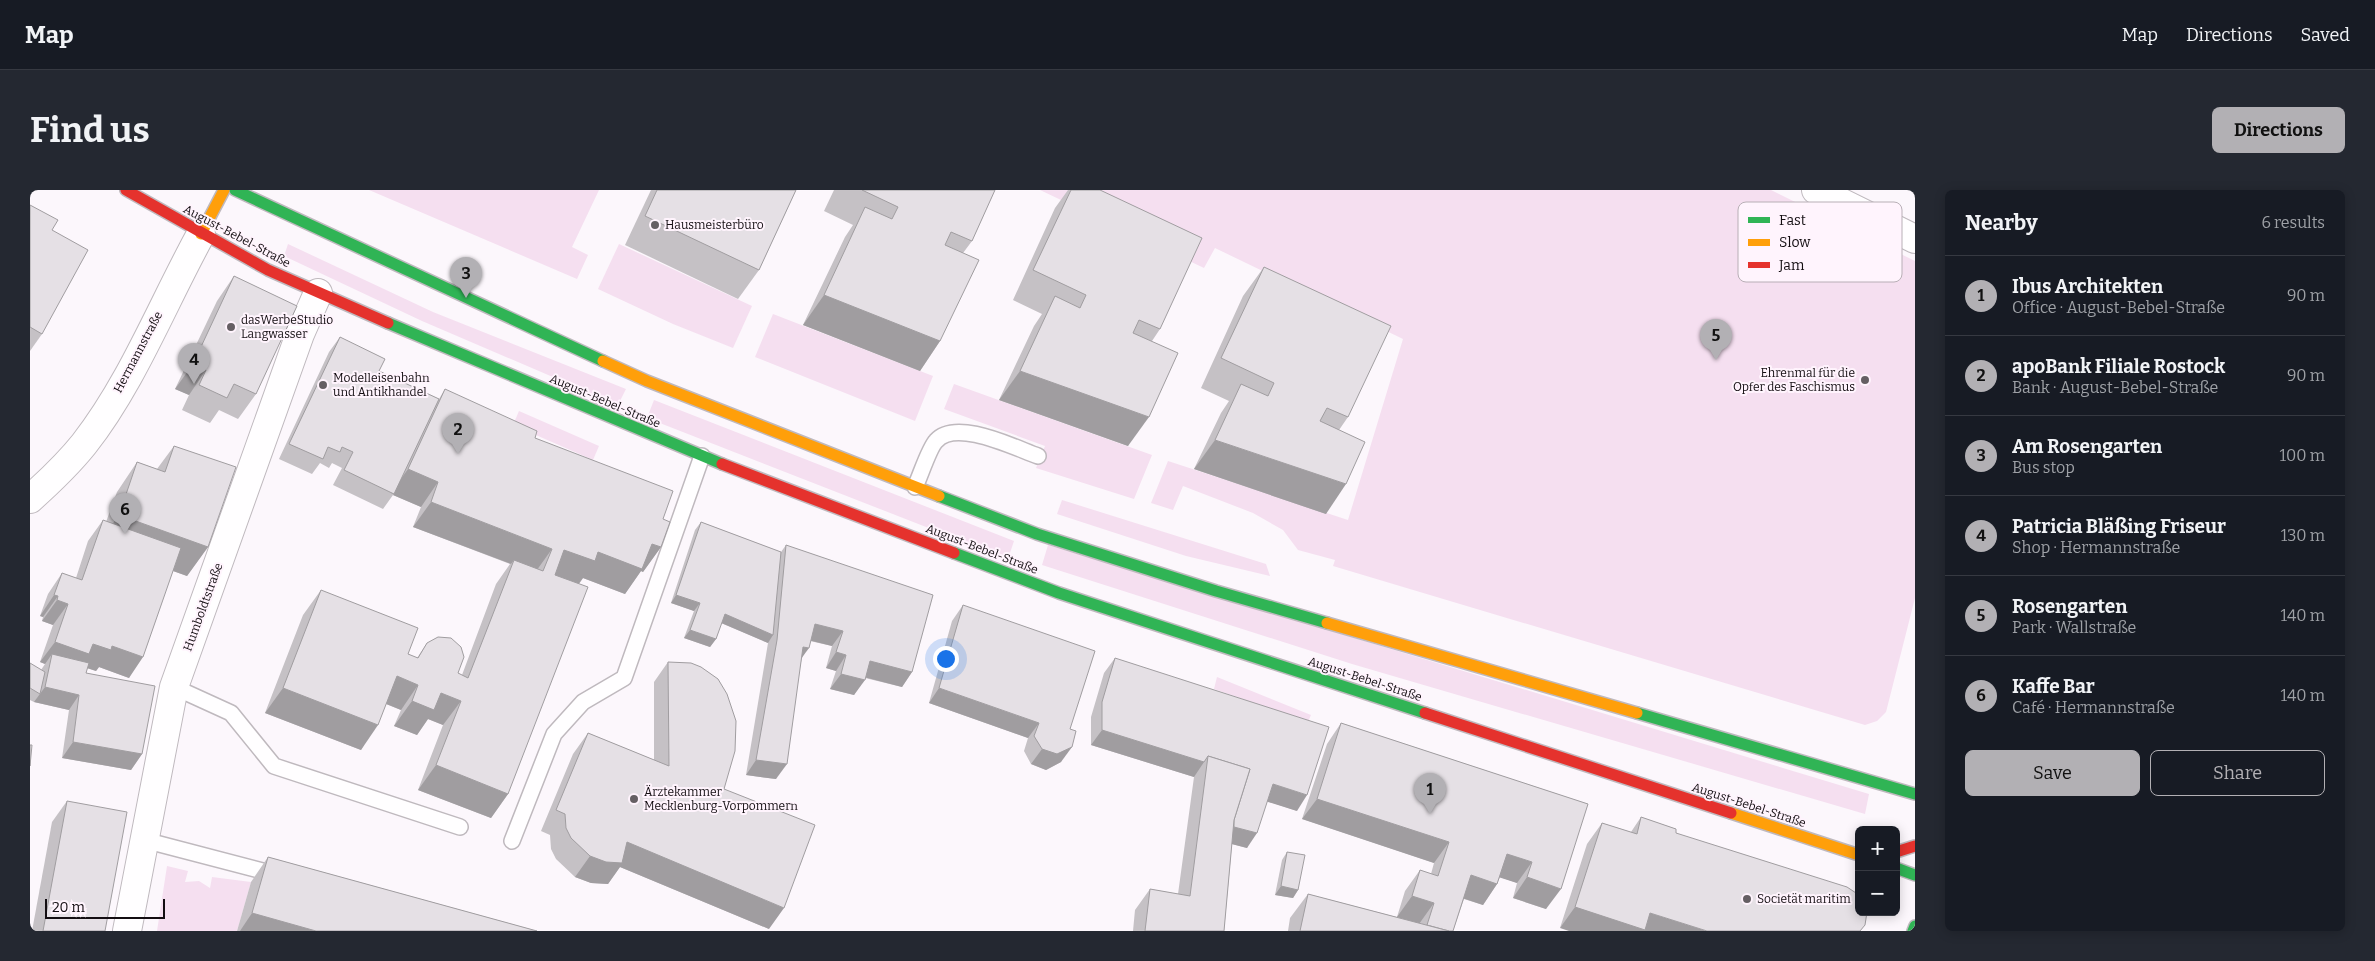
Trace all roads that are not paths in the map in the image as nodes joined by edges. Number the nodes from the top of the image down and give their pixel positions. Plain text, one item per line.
1 (126, 190) edge
2 (224, 190) edge
3 (235, 190) edge
4 (1816, 190) edge
5 (1840, 202) edge
6 (1902, 233) edge
7 (201, 234) junction
8 (1915, 239) edge
9 (318, 293) junction
10 (702, 456) junction
11 (1038, 456) dead end
12 (915, 487) junction
13 (30, 499) edge
14 (174, 687) junction
15 (1915, 794) edge
16 (460, 827) dead end
17 (144, 840) junction
18 (512, 841) dead end
19 (1915, 846) edge
20 (1900, 851) edge
21 (1855, 855) edge
22 (1900, 869) edge
23 (1915, 875) edge
24 (289, 878) edge
25 (1915, 926) edge
26 (127, 931) edge
27 (1913, 931) edge

1 - 7 main road, August-Bebel-Straße
2 - 7 main road, Hermannstraße
3 - 12 main road
4 - 5 street
6 - 8 street
7 - 9 main road, August-Bebel-Straße
7 - 13 street, Hermannstraße
9 - 10 main road, August-Bebel-Straße
9 - 14 street, Humboldtstraße
10 - 18 lane
10 - 21 main road, August-Bebel-Straße
11 - 12 lane
12 - 15 main road
14 - 16 lane
14 - 17 street, Humboldtstraße
17 - 24 lane
17 - 26 street, Humboldtstraße
19 - 20 main road
22 - 23 main road
25 - 27 main road

